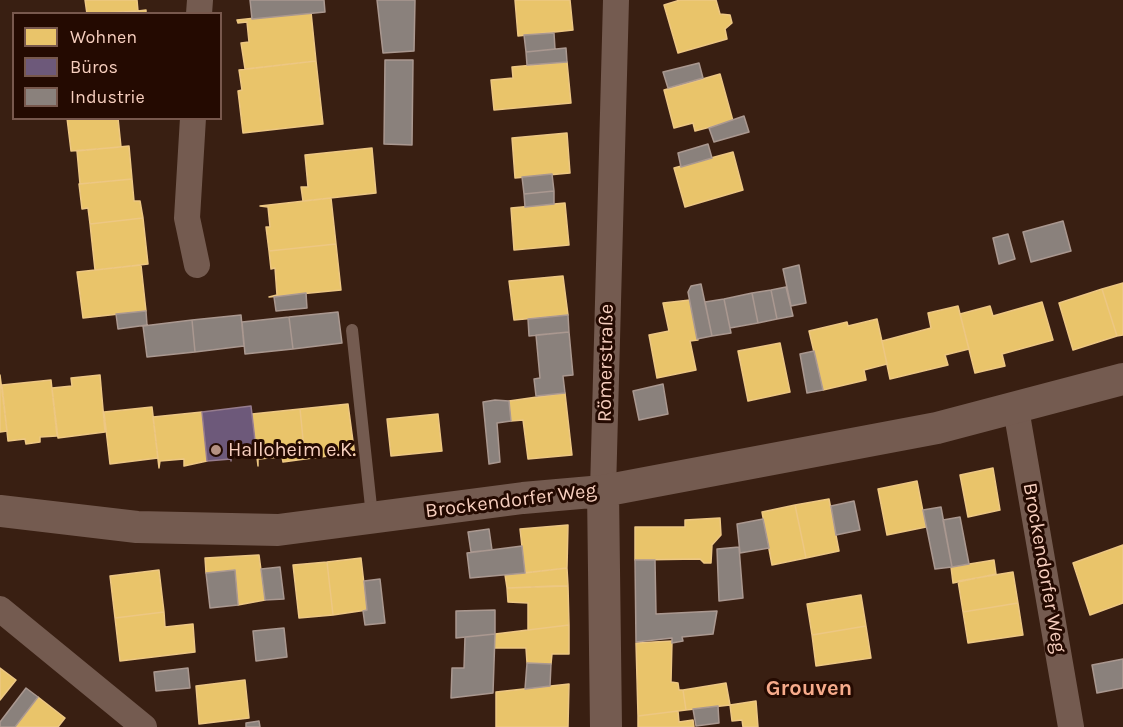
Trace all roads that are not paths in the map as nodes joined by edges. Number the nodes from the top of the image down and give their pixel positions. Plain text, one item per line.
1 (616, 0) edge
2 (193, 120) edge
3 (197, 265) dead end
4 (351, 330) dead end
5 (1123, 379) edge
6 (1016, 409) junction
7 (603, 491) junction
8 (0, 511) edge
9 (373, 518) junction
10 (0, 609) edge
11 (144, 727) edge
12 (606, 727) edge
13 (1071, 727) edge

1 - 7 street, Römerstraße
2 - 3 street
4 - 9 lane
5 - 6 street, Brockendorfer Weg
6 - 7 street, Brockendorfer Weg
6 - 13 street, Brockendorfer Weg
7 - 9 street, Brockendorfer Weg
7 - 12 street, Römerstraße
8 - 9 street, Brockendorfer Weg
10 - 11 street

